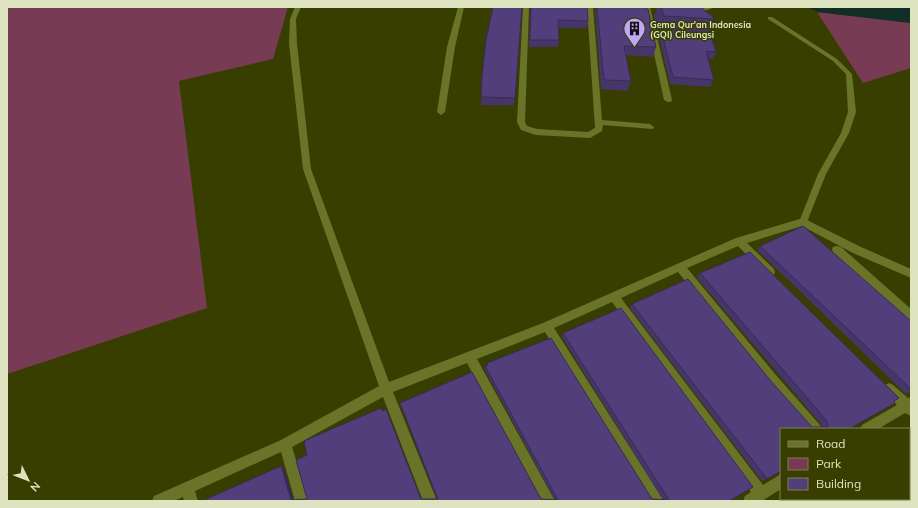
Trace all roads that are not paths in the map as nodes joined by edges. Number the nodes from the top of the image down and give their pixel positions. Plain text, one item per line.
1 (298, 7) edge
2 (461, 7) edge
3 (526, 7) edge
4 (590, 7) edge
5 (647, 7) edge
6 (688, 7) edge
7 (709, 8) dead end
8 (700, 16) edge
9 (770, 18) dead end
10 (668, 100) dead end
11 (441, 112) dead end
12 (600, 122) junction
13 (650, 127) dead end
14 (802, 222) junction
15 (740, 241) junction
16 (837, 250) dead end
17 (680, 267) junction
18 (911, 274) edge
19 (777, 279) edge
20 (614, 297) junction
21 (911, 316) edge
22 (547, 326) junction
23 (470, 357) junction
24 (880, 380) edge
25 (386, 389) junction
26 (910, 406) edge
27 (815, 428) edge
28 (868, 428) edge
29 (285, 444) junction
30 (780, 482) edge
31 (188, 488) junction
32 (756, 497) edge
33 (159, 501) edge
34 (191, 501) edge
35 (302, 501) edge
36 (430, 501) edge
37 (548, 501) edge
38 (657, 501) edge

1 - 25 street
2 - 11 street
3 - 12 street
4 - 12 street
5 - 10 street
6 - 7 street
6 - 8 street
9 - 14 lane
12 - 13 street
14 - 15 street
14 - 18 street
15 - 17 street
15 - 19 street
16 - 21 street
17 - 20 street
17 - 27 street
20 - 22 street
20 - 32 street
22 - 23 street
22 - 38 street
23 - 25 street
23 - 37 street
24 - 26 street
25 - 29 street
25 - 36 street
26 - 28 street
29 - 31 street
29 - 35 street
30 - 32 street
31 - 33 street
31 - 34 street

